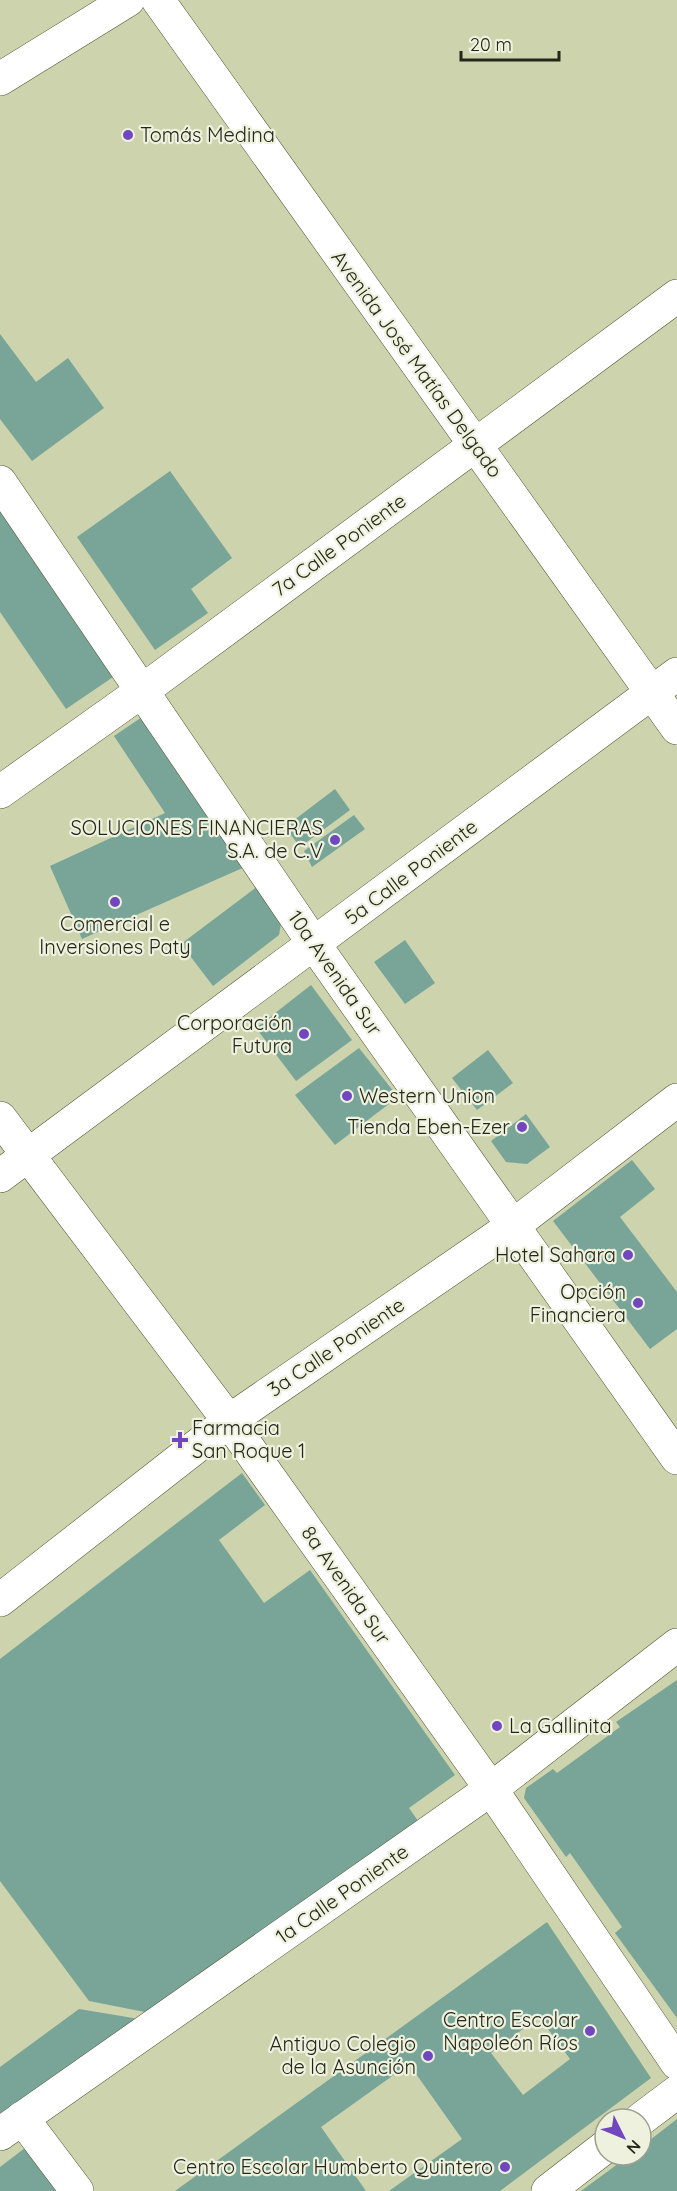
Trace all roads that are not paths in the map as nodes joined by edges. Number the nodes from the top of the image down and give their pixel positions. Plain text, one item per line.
1 (128, 0) edge
2 (158, 0) edge
3 (0, 79) edge
4 (677, 296) edge
5 (475, 444) junction
6 (0, 482) edge
7 (665, 684) edge
8 (142, 691) junction
9 (677, 728) edge
10 (0, 792) edge
11 (314, 944) junction
12 (677, 1100) edge
13 (0, 1118) edge
14 (28, 1155) junction
15 (0, 1176) edge
16 (514, 1225) junction
17 (229, 1421) junction
18 (677, 1458) edge
19 (0, 1600) edge
20 (677, 1645) edge
21 (491, 1789) junction
22 (677, 2062) edge
23 (677, 2092) edge
24 (653, 2110) edge
25 (11, 2126) edge
26 (593, 2156) edge
27 (76, 2191) edge
28 (548, 2191) edge

1 - 3 street
2 - 5 street, Avenida José Matías Delgado
4 - 5 street, 7a Calle Poniente
5 - 7 street, Avenida José Matías Delgado
5 - 8 street, 7a Calle Poniente
6 - 8 street, 10a Avenida Sur
7 - 9 street, Avenida José Matías Delgado
7 - 11 street, 5a Calle Poniente
8 - 10 street, 7a Calle Poniente
8 - 11 street, 10a Avenida Sur
11 - 14 street, 5a Calle Poniente
11 - 16 street, 10a Avenida Sur
12 - 16 street, 3a Calle Poniente
13 - 14 street, 8a Avenida Sur
14 - 15 street, 5a Calle Poniente
14 - 17 street, 8a Avenida Sur
16 - 17 street, 3a Calle Poniente
16 - 18 street, 10a Avenida Sur
17 - 19 street, 3a Calle Poniente
17 - 21 street, 8a Avenida Sur
20 - 21 street, 1a Calle Poniente
21 - 22 street, 8a Avenida Sur
21 - 25 street, 1a Calle Poniente
23 - 24 street
25 - 27 street
26 - 28 street

